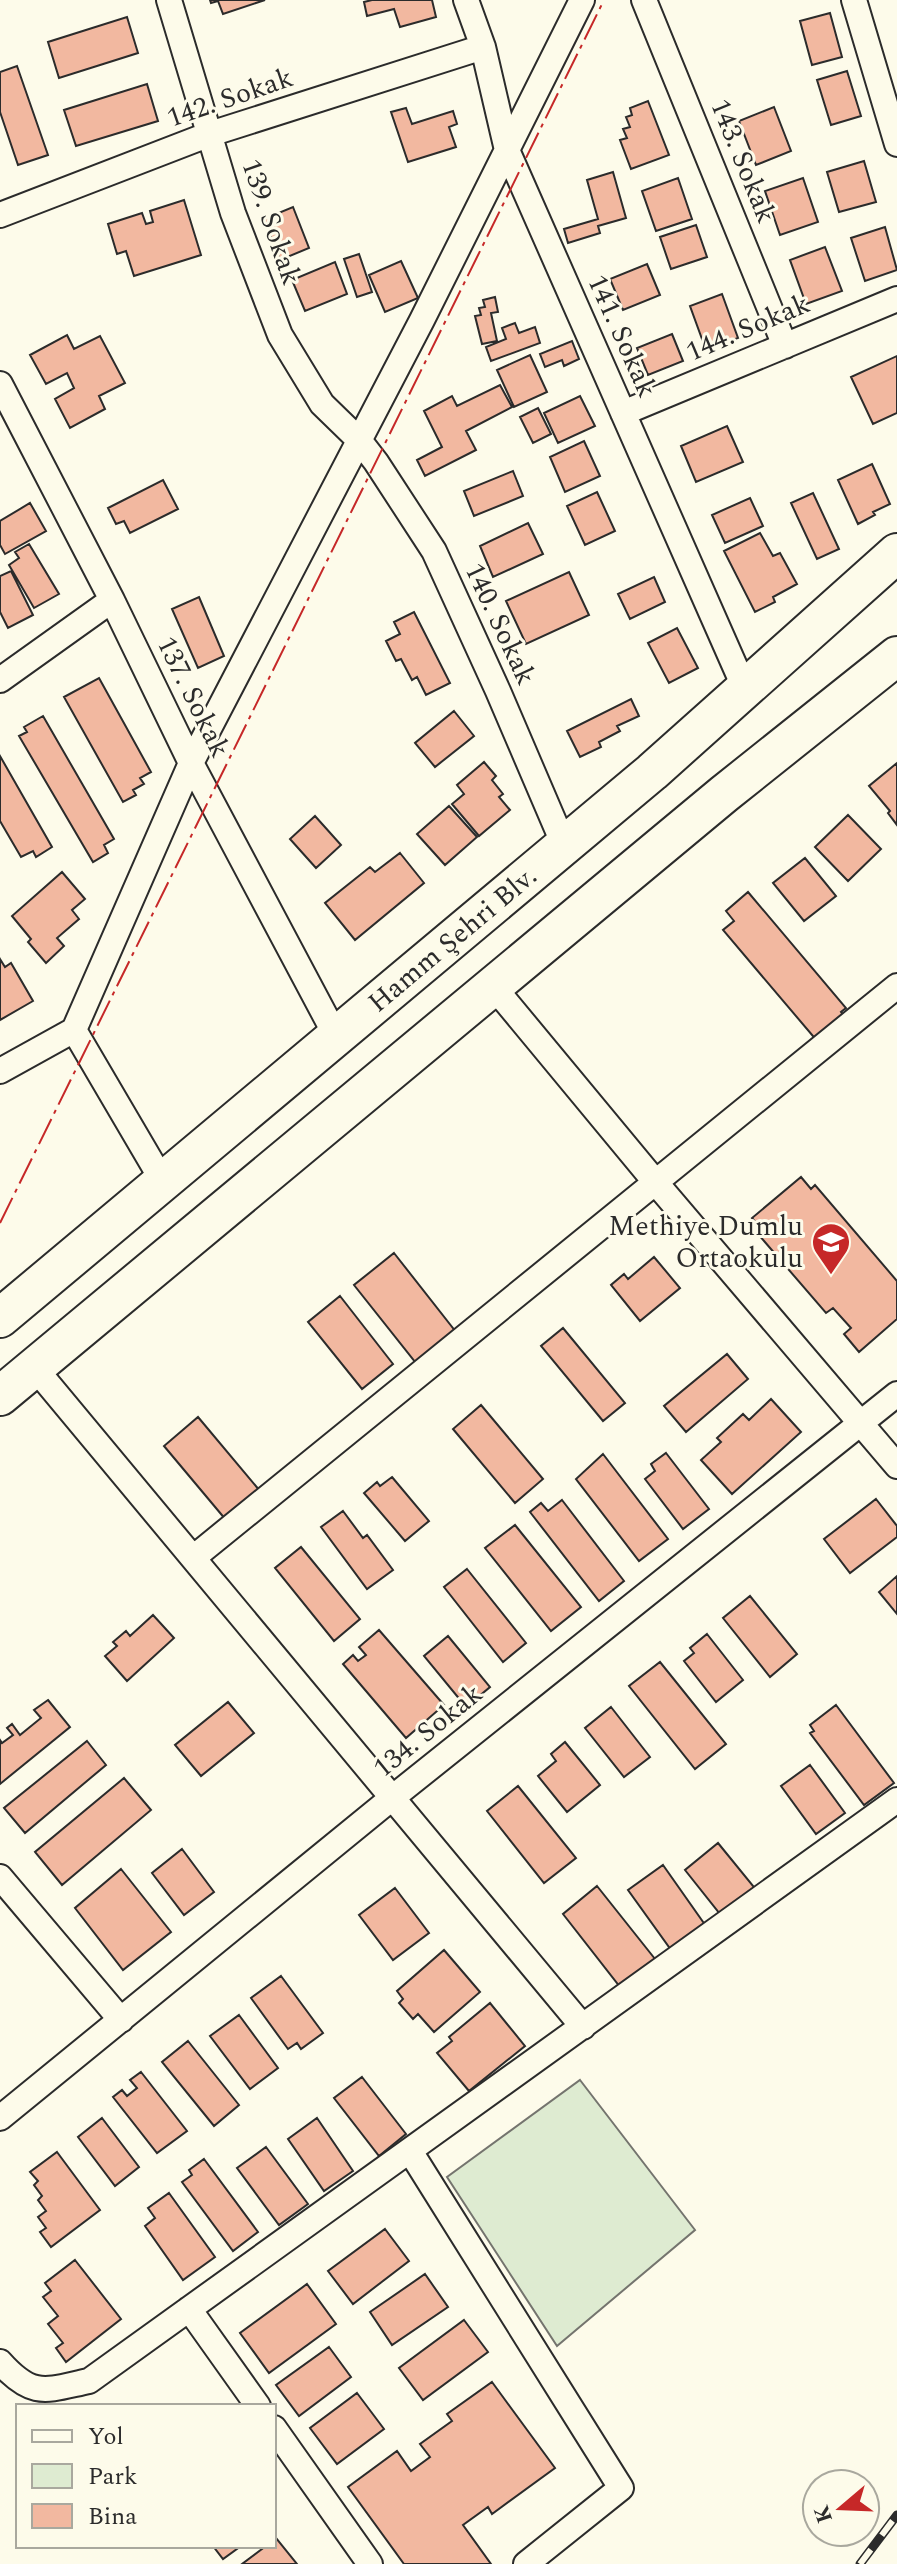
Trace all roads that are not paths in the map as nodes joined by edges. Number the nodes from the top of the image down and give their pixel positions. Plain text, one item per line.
1 (169, 0) edge
2 (466, 0) edge
3 (582, 0) edge
4 (644, 0) edge
5 (854, 0) edge
6 (483, 47) junction
7 (210, 134) junction
8 (897, 144) edge
9 (507, 150) junction
10 (0, 215) edge
11 (897, 299) edge
12 (785, 346) junction
13 (0, 384) edge
14 (623, 413) junction
15 (359, 440) junction
16 (897, 553) edge
17 (112, 600) junction
18 (897, 656) edge
19 (0, 680) edge
20 (745, 689) junction
21 (191, 763) junction
22 (564, 845) junction
23 (493, 986) junction
24 (897, 986) edge
25 (74, 1030) junction
26 (336, 1036) junction
27 (0, 1071) edge
28 (162, 1180) junction
29 (656, 1183) junction
30 (0, 1318) edge
31 (34, 1367) junction
32 (897, 1394) edge
33 (0, 1396) edge
34 (861, 1425) junction
35 (897, 1466) edge
36 (193, 1558) junction
37 (392, 1798) junction
38 (897, 1800) edge
39 (0, 1877) edge
40 (121, 2020) junction
41 (583, 2027) junction
42 (0, 2118) edge
43 (410, 2151) junction
44 (189, 2309) junction
45 (0, 2362) edge
46 (257, 2404) edge
47 (276, 2431) edge
48 (370, 2564) edge
49 (526, 2564) edge

1 - 7 street, 139. Sokak
2 - 6 street, 141. Sokak
3 - 9 street
4 - 12 street, 143. Sokak
5 - 8 street
6 - 7 street, 142. Sokak
6 - 9 street, 141. Sokak
7 - 10 street, 142. Sokak
7 - 15 street, 139. Sokak
9 - 14 street, 141. Sokak
9 - 15 street
11 - 12 street, 144. Sokak
12 - 14 street, 144. Sokak
13 - 17 street, 137. Sokak
14 - 20 street, 141. Sokak
15 - 21 street
15 - 22 street, 140. Sokak
16 - 20 main road, Hamm Şehri Blv.
17 - 19 street
17 - 21 street, 137. Sokak
18 - 23 main road
20 - 22 main road, Hamm Şehri Blv.
21 - 25 street
21 - 26 street, 137. Sokak
22 - 26 main road, Hamm Şehri Blv.
23 - 29 street
23 - 31 main road
24 - 29 street
25 - 27 street
25 - 28 street
26 - 28 main road, Hamm Şehri Blv.
28 - 30 main road, Hamm Şehri Blv.
29 - 34 street
29 - 36 street
31 - 33 main road
31 - 36 street
32 - 34 street, 134. Sokak
34 - 35 street
34 - 37 street, 134. Sokak
36 - 37 street
37 - 40 street, 134. Sokak
37 - 41 street
38 - 41 street
39 - 40 street
40 - 42 street, 134. Sokak
41 - 43 street
43 - 44 street
43 - 49 street
44 - 45 street
44 - 46 street
47 - 48 street

